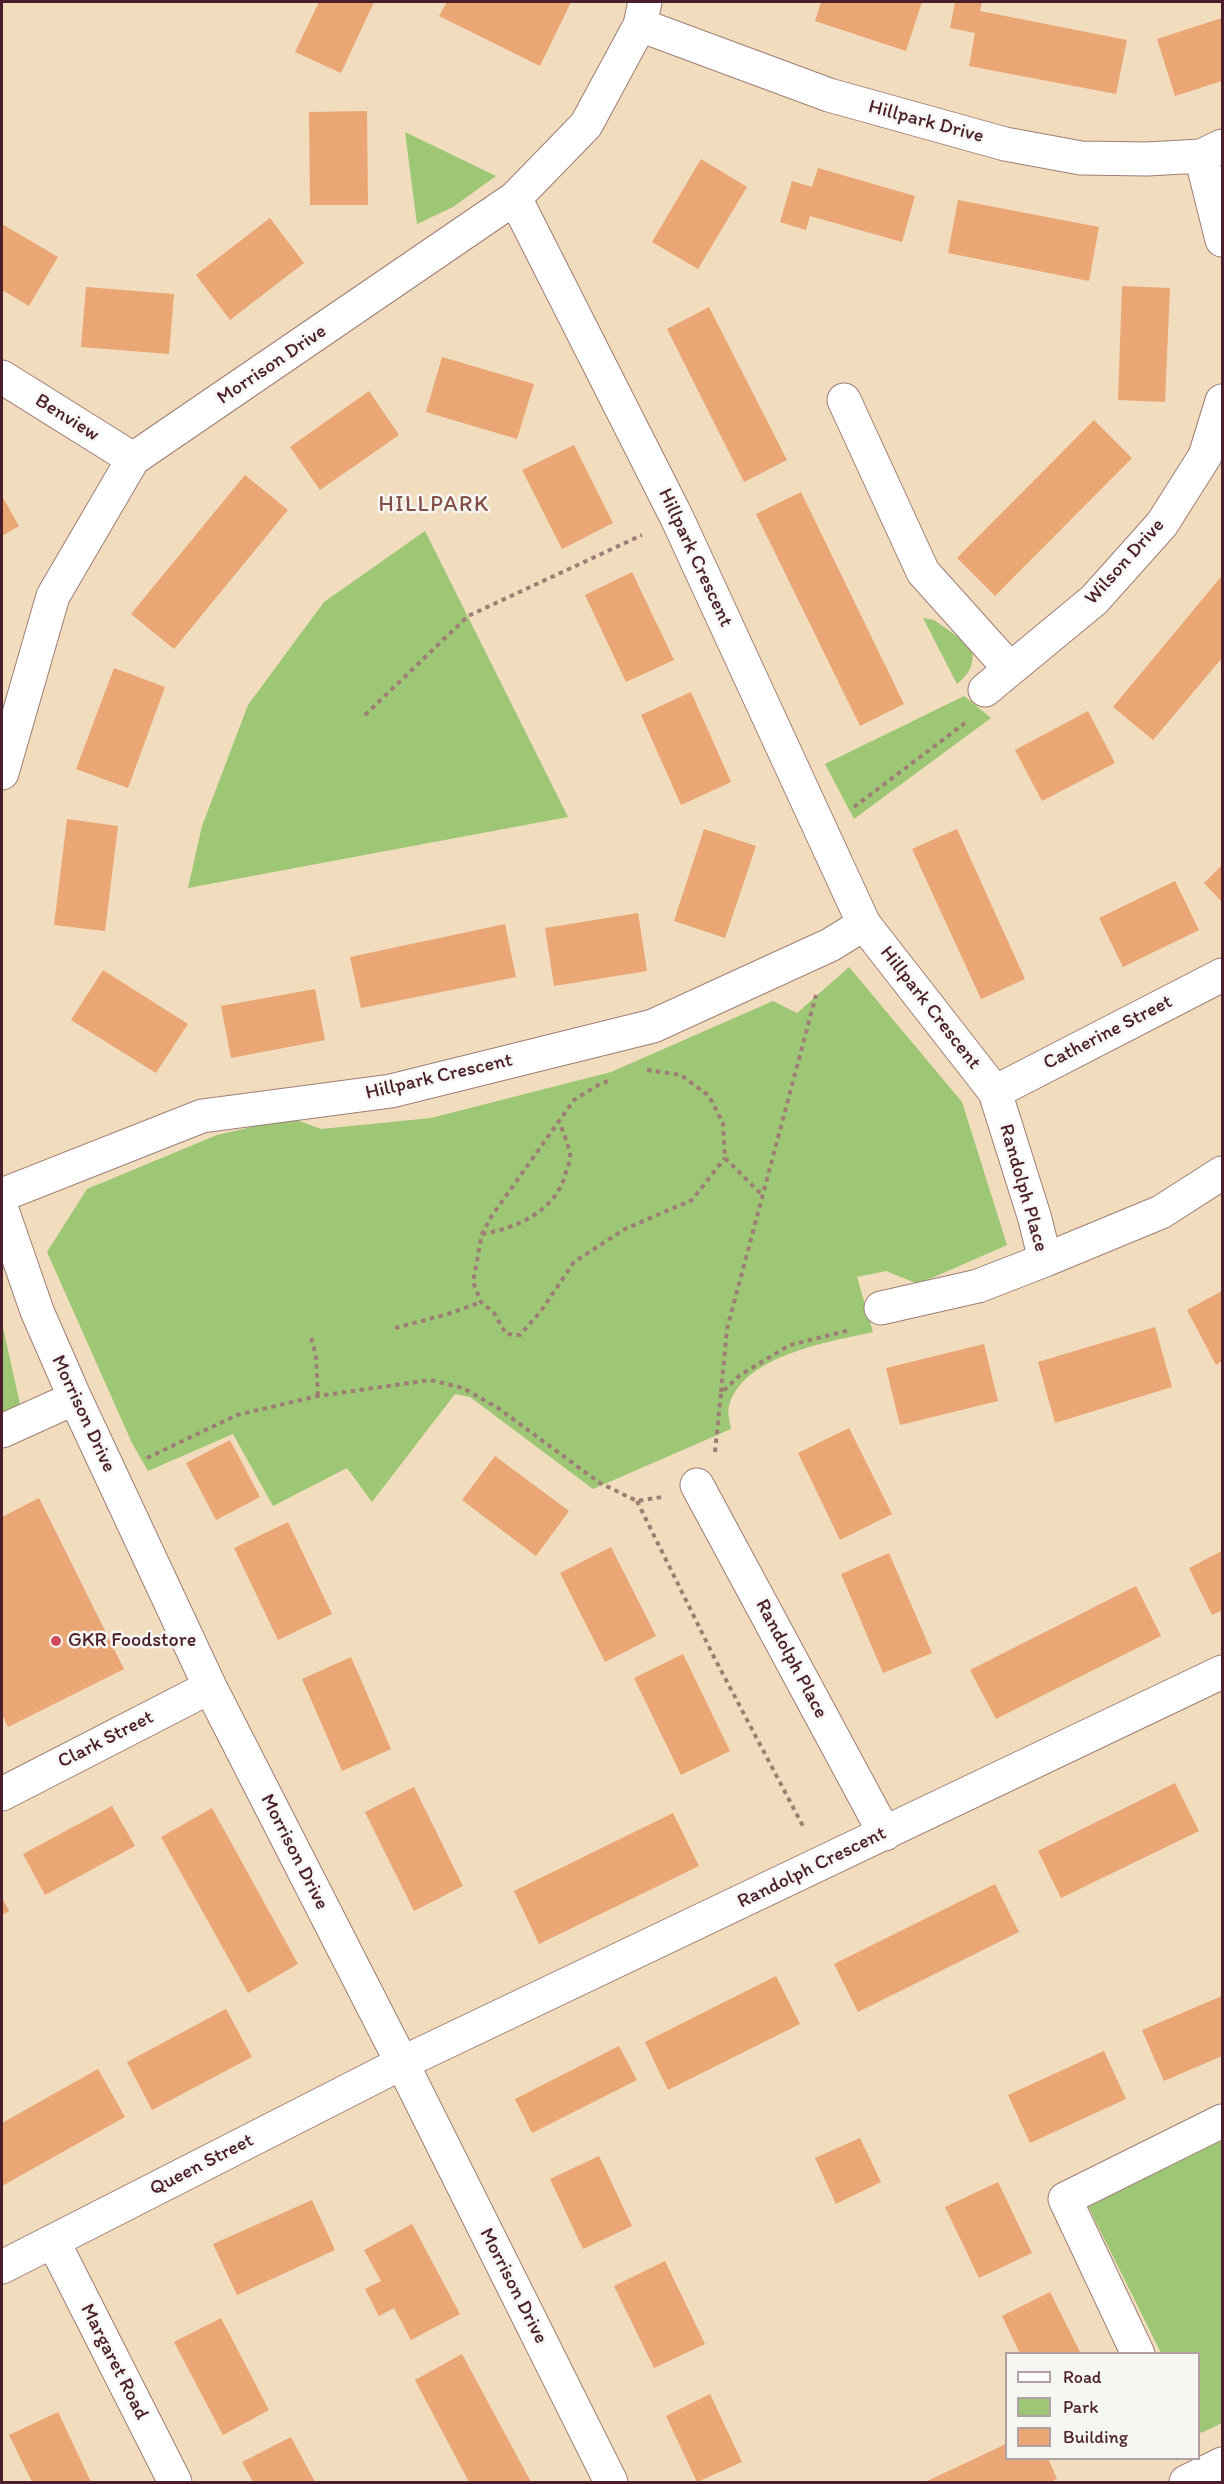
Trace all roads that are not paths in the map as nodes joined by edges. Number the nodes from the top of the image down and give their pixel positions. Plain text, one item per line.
1 (643, 13) edge
2 (1212, 151) edge
3 (515, 198) junction
4 (1222, 240) edge
5 (2, 377) edge
6 (844, 400) dead end
7 (1222, 401) edge
8 (133, 459) junction
9 (1010, 669) junction
10 (985, 690) road end
11 (2, 773) edge
12 (864, 924) junction
13 (1222, 975) edge
14 (995, 1092) junction
15 (1222, 1173) edge
16 (2, 1195) edge
17 (2, 1210) edge
18 (1045, 1260) junction
19 (881, 1308) road end
20 (75, 1398) junction
21 (2, 1431) edge
22 (697, 1485) road end
23 (1222, 1672) edge
24 (210, 1687) junction
25 (2, 1794) edge
26 (885, 1834) junction
27 (402, 2063) junction
28 (1222, 2121) edge
29 (53, 2241) junction
30 (2, 2267) edge
31 (1137, 2352) edge
32 (175, 2482) edge
33 (611, 2482) edge

1 - 2 street, Hillpark Drive
1 - 3 street, Morrison Drive
2 - 4 street
3 - 8 street, Morrison Drive
3 - 12 street, Hillpark Crescent
5 - 8 street, Benview
6 - 9 street
7 - 9 street, Wilson Drive
8 - 11 street, Morrison Drive
9 - 10 street, Wilson Drive
12 - 14 street, Hillpark Crescent
12 - 16 street, Hillpark Crescent
13 - 14 street, Catherine Street
14 - 18 street, Randolph Place
15 - 18 street
17 - 20 street, Morrison Drive
18 - 19 street, Randolph Place
20 - 21 street
20 - 24 street, Morrison Drive
22 - 26 street, Randolph Place
23 - 26 street, Randolph Crescent
24 - 25 street, Clark Street
24 - 27 street, Morrison Drive
26 - 27 street, Randolph Crescent
27 - 29 street, Queen Street
27 - 33 street, Morrison Drive
28 - 31 street
29 - 30 street, Queen Street
29 - 32 street, Margaret Road

